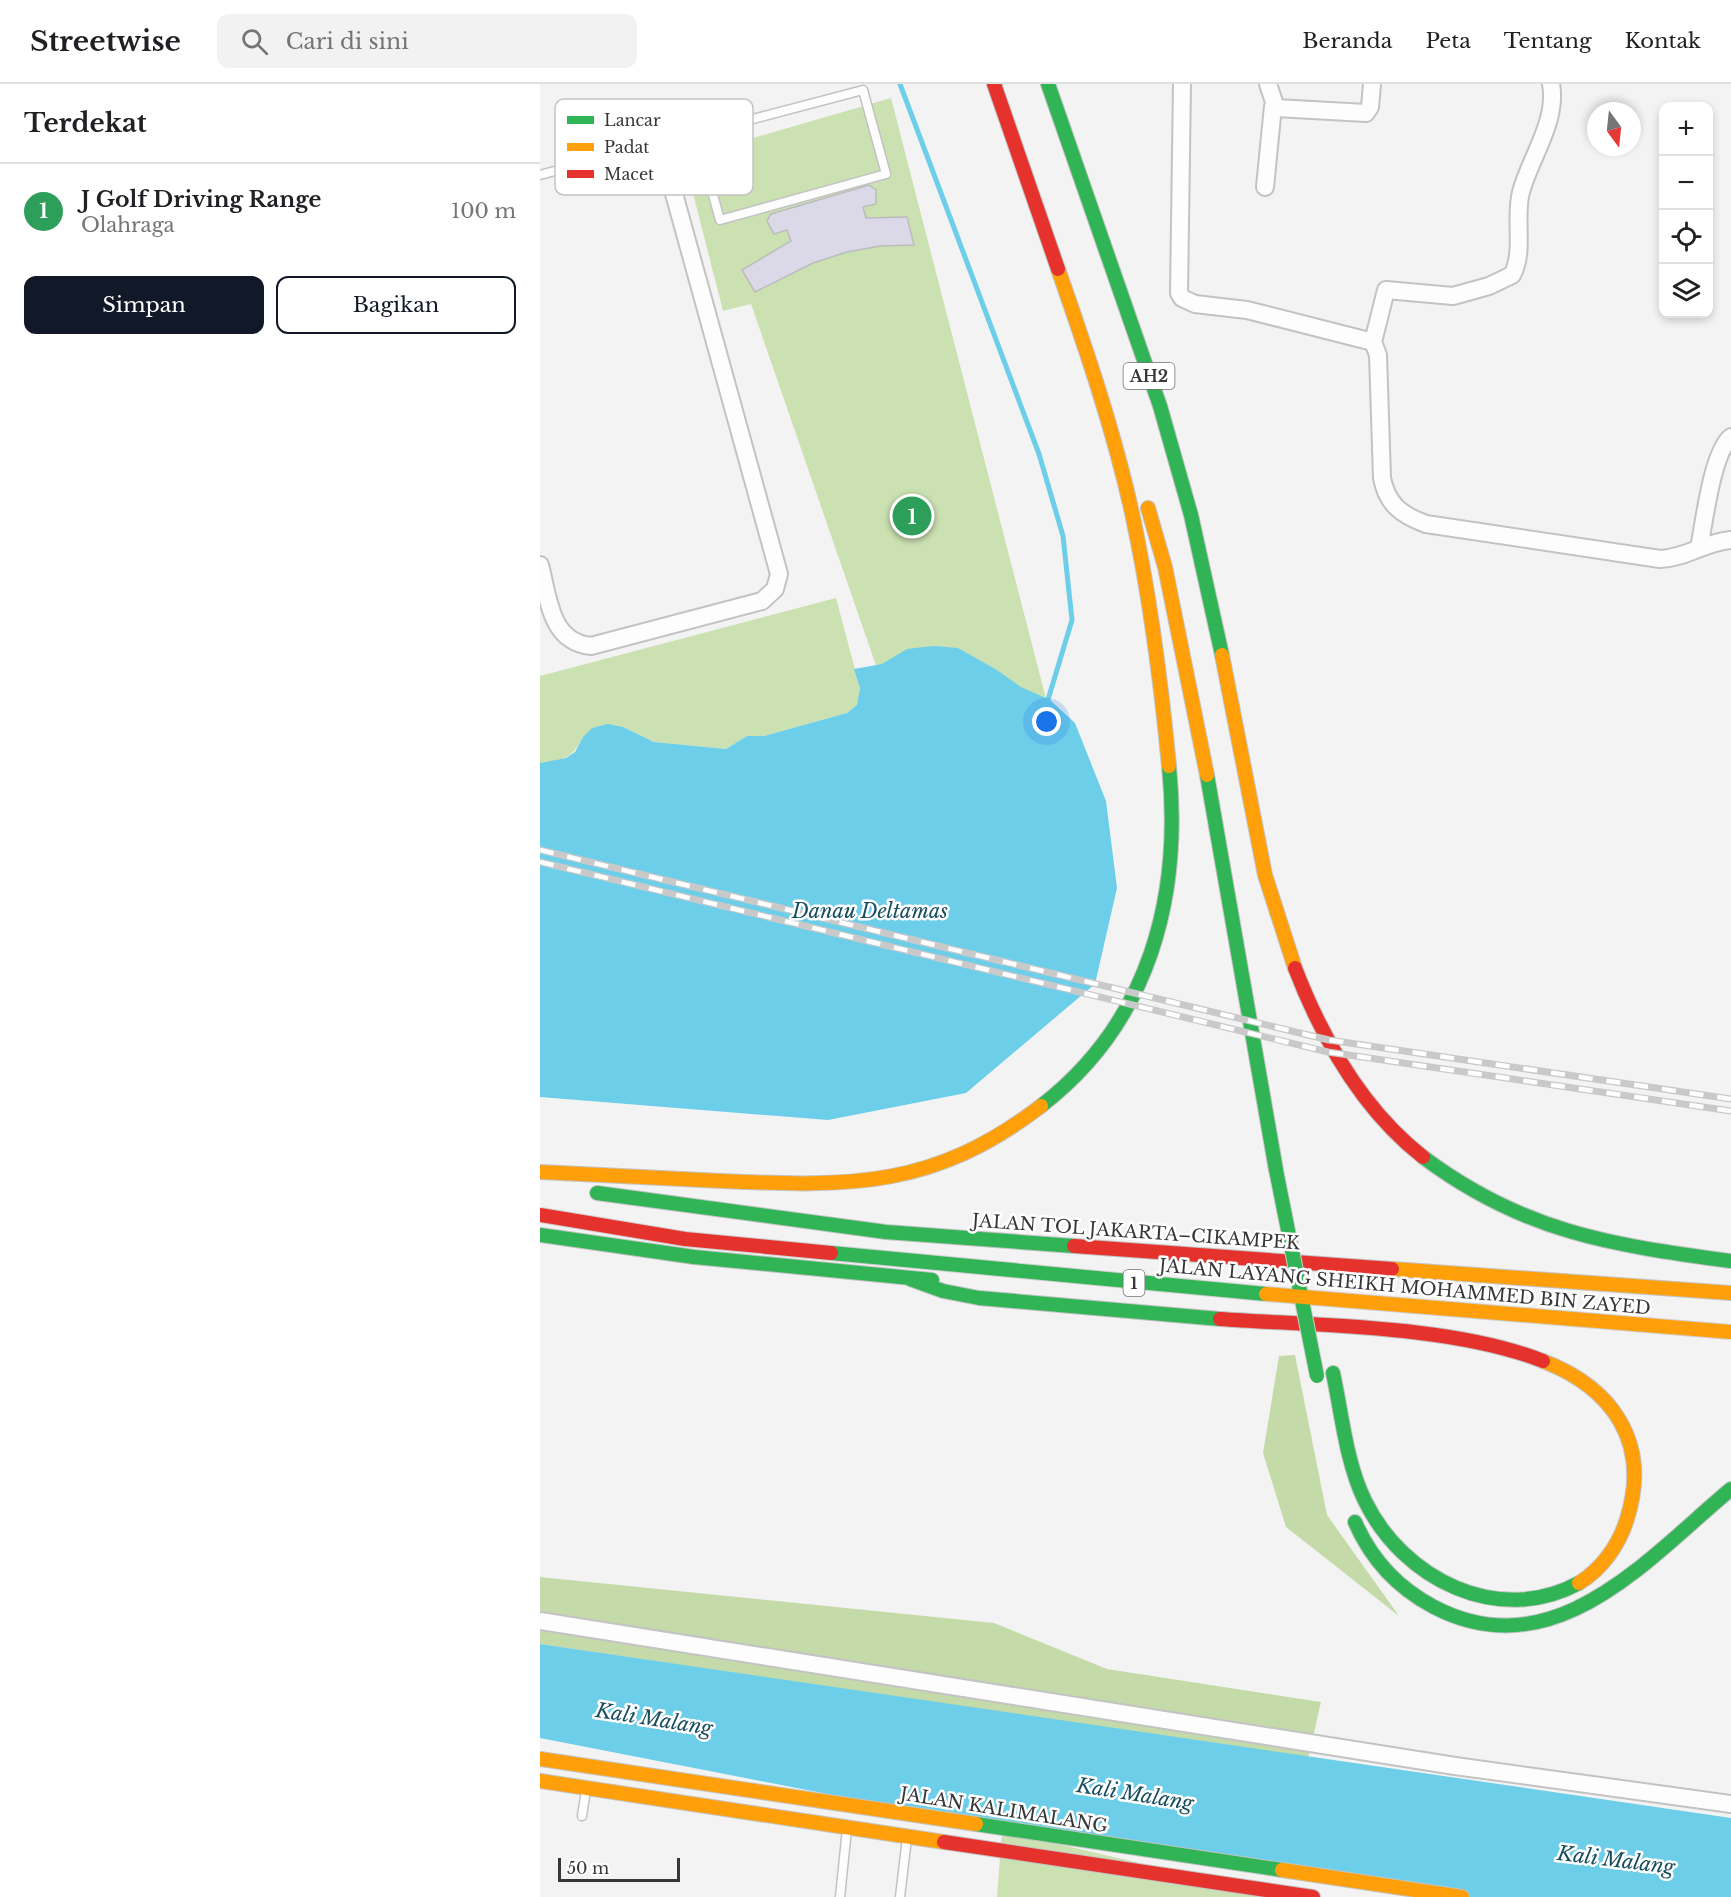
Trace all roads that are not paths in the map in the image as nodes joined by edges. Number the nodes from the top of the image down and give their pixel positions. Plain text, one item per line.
1 (994, 84) edge
2 (1035, 84) edge
3 (1048, 84) edge
4 (1182, 84) edge
5 (1268, 84) edge
6 (1372, 84) edge
7 (1551, 84) edge
8 (1273, 106) junction
9 (753, 119) edge
10 (555, 171) edge
11 (540, 175) edge
12 (1265, 187) dead end
13 (674, 195) edge
14 (713, 195) edge
15 (1121, 338) dead end
16 (1373, 342) junction
17 (1120, 410) dead end
18 (1731, 437) edge
19 (1133, 455) dead end
20 (1145, 500) dead end
21 (1731, 540) edge
22 (1699, 548) junction
23 (540, 565) edge
24 (540, 1172) edge
25 (587, 1192) dead end
26 (540, 1203) edge
27 (540, 1215) edge
28 (540, 1235) edge
29 (1311, 1248) dead end
30 (1731, 1262) edge
31 (910, 1279) junction
32 (979, 1283) dead end
33 (1048, 1288) dead end
34 (1731, 1293) edge
35 (1707, 1316) dead end
36 (1731, 1332) edge
37 (1327, 1339) dead end
38 (1731, 1344) edge
39 (1332, 1367) dead end
40 (1318, 1382) dead end
41 (1731, 1489) edge
42 (1351, 1512) dead end
43 (540, 1621) edge
44 (540, 1759) edge
45 (588, 1766) junction
46 (540, 1781) edge
47 (586, 1788) junction
48 (1731, 1804) edge
49 (849, 1805) junction
50 (909, 1814) junction
51 (582, 1816) dead end
52 (847, 1827) junction
53 (907, 1836) junction
54 (840, 1897) edge
55 (900, 1897) edge
56 (1313, 1897) edge
57 (1458, 1897) edge

1 - 24 main road
2 - 15 main road, AH2
3 - 30 main road, AH2
4 - 16 street
5 - 8 street
6 - 8 street
7 - 16 street
8 - 12 street
9 - 14 lane
10 - 11 lane
13 - 23 street
16 - 22 street
17 - 19 main road
18 - 22 street
20 - 40 main road, bridge
21 - 22 street
25 - 34 main road, JALAN TOL JAKARTA–CIKAMPEK / 1
26 - 35 main road, JALAN LAYANG SHEIKH MOHAMMED BIN ZAYED / 1
27 - 36 main road, JALAN LAYANG SHEIKH MOHAMMED BIN ZAYED / 1, bridge
28 - 31 main road
29 - 37 main road
31 - 32 main road
31 - 39 main road
33 - 38 main road, 1
41 - 42 main road
43 - 48 street
44 - 45 main road, JALAN KALIMALANG
45 - 47 lane
45 - 49 main road, JALAN KALIMALANG
46 - 47 main road
47 - 51 lane
47 - 52 main road
49 - 50 main road, JALAN KALIMALANG
49 - 52 lane
50 - 53 lane
50 - 57 main road, JALAN KALIMALANG
52 - 53 main road
52 - 54 lane
53 - 55 lane
53 - 56 main road

